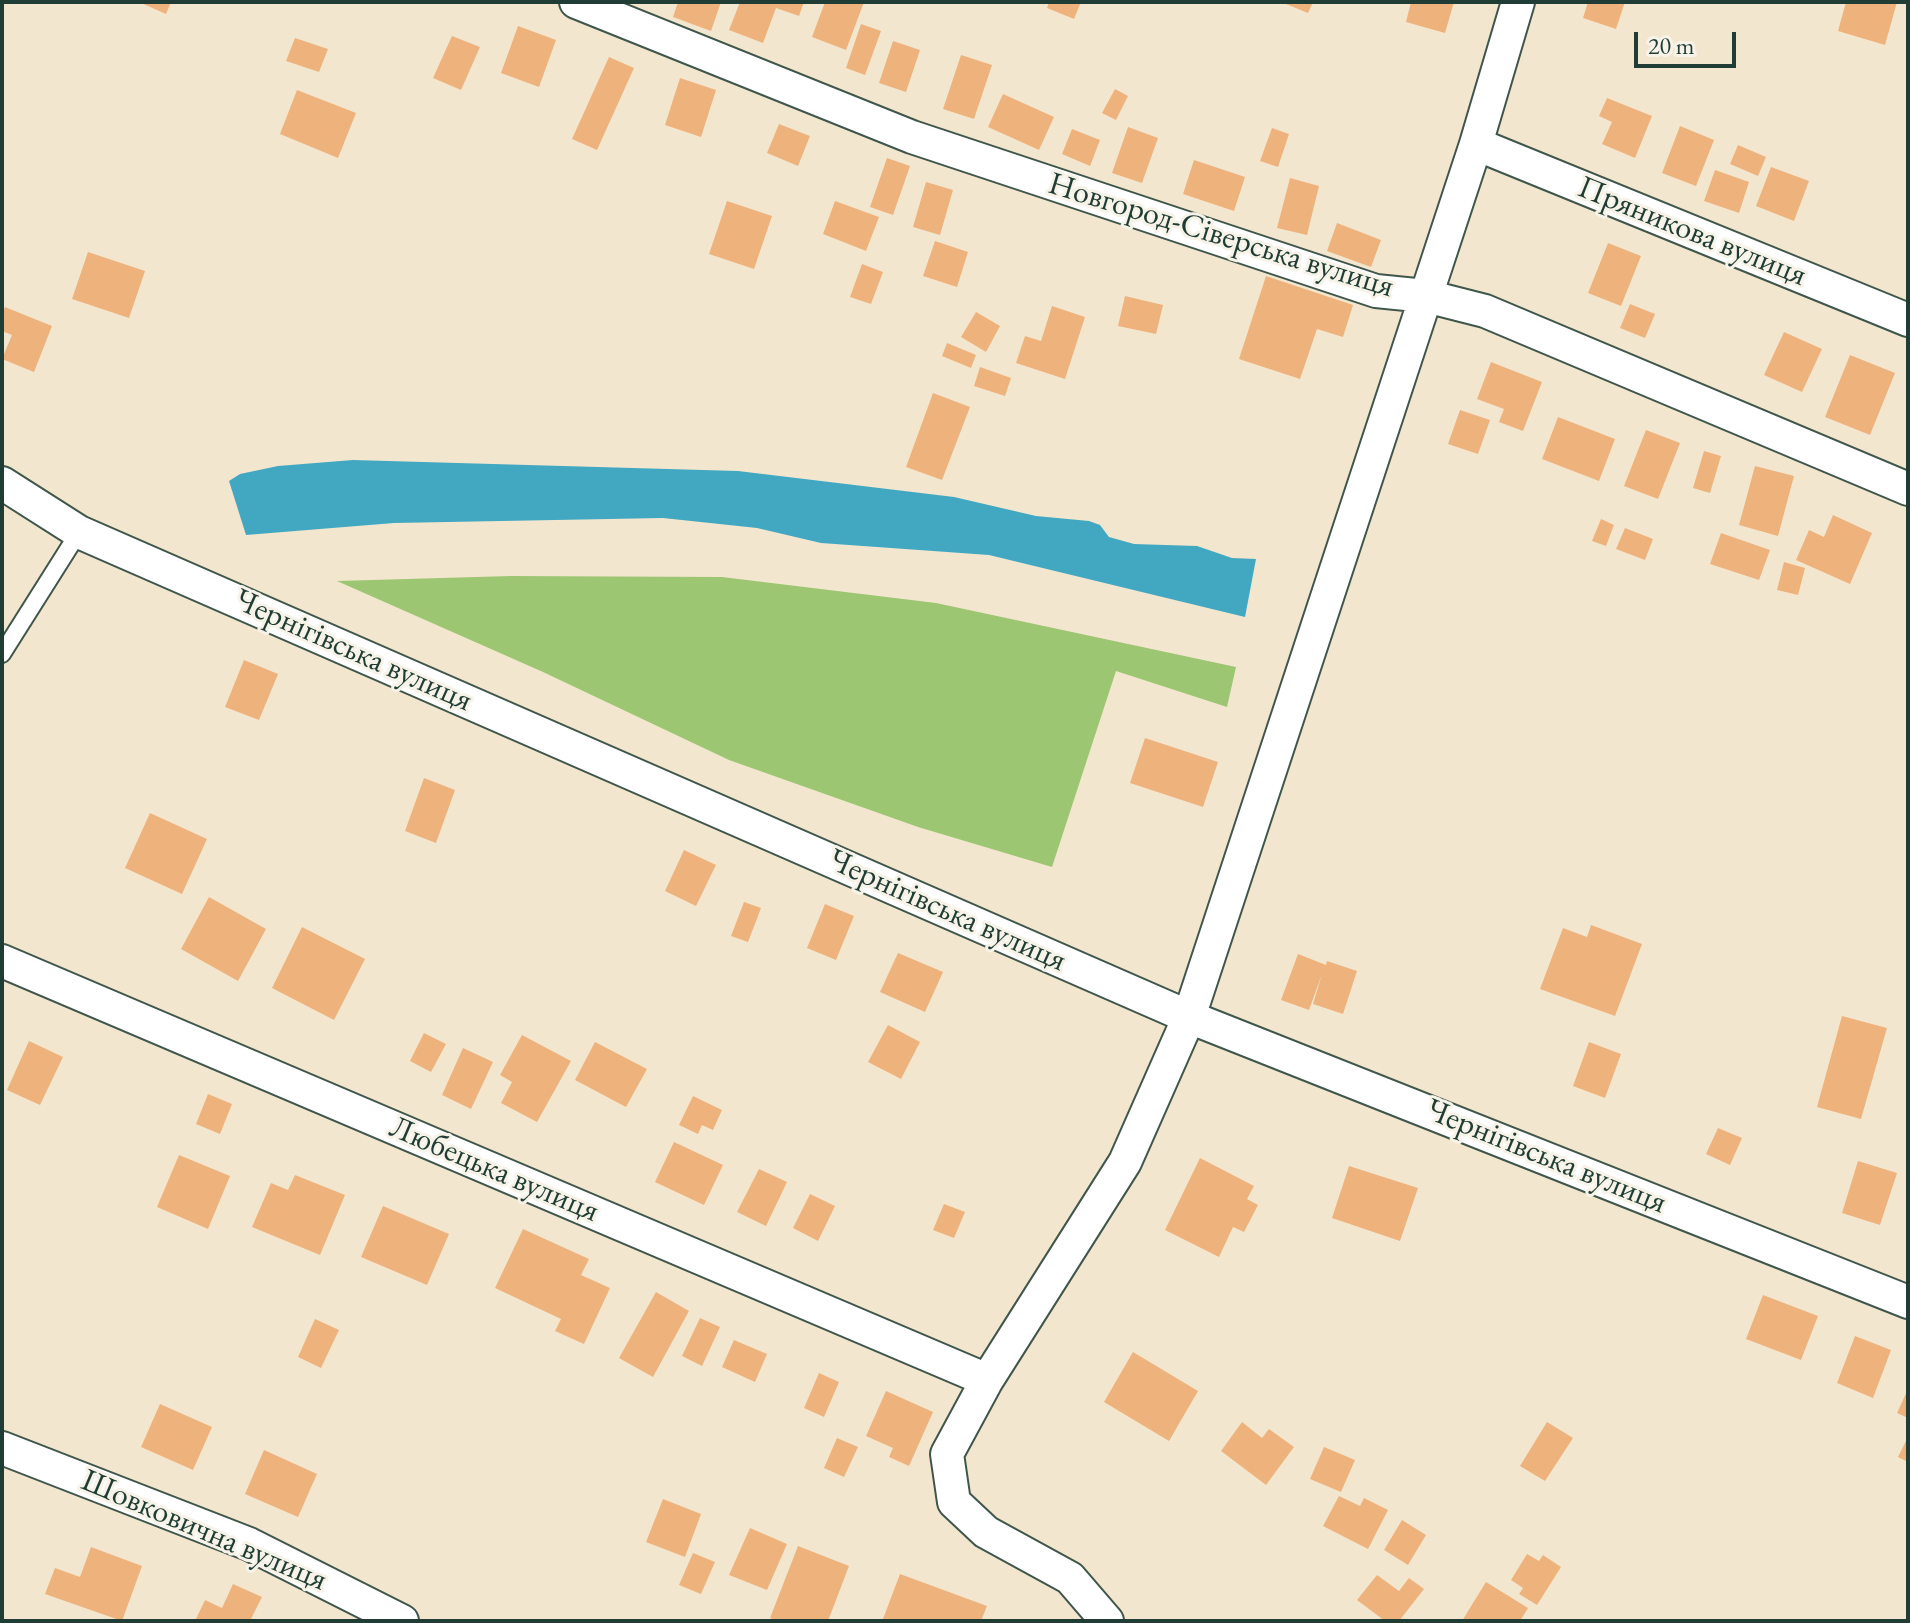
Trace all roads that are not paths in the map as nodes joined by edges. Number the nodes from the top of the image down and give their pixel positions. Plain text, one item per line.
1 (576, 2) edge
2 (1518, 2) edge
3 (1476, 144) junction
4 (1426, 296) junction
5 (1908, 320) edge
6 (2, 483) edge
7 (1908, 489) edge
8 (79, 532) junction
9 (2, 654) edge
10 (2, 961) edge
11 (1189, 1017) junction
12 (1908, 1302) edge
13 (987, 1380) junction
14 (2, 1448) edge
15 (402, 1621) edge
16 (1107, 1621) edge

1 - 4 street, Новгород-Сіверська вулиця
2 - 3 street
3 - 4 street
3 - 5 street, Пряникова вулиця
4 - 7 street, Новгород-Сіверська вулиця
4 - 11 street
6 - 8 street, Чернігівська вулиця
8 - 9 lane
8 - 11 street, Чернігівська вулиця
10 - 13 street, Любецька вулиця
11 - 12 street, Чернігівська вулиця
11 - 13 street
13 - 16 street
14 - 15 street, Шовковична вулиця

